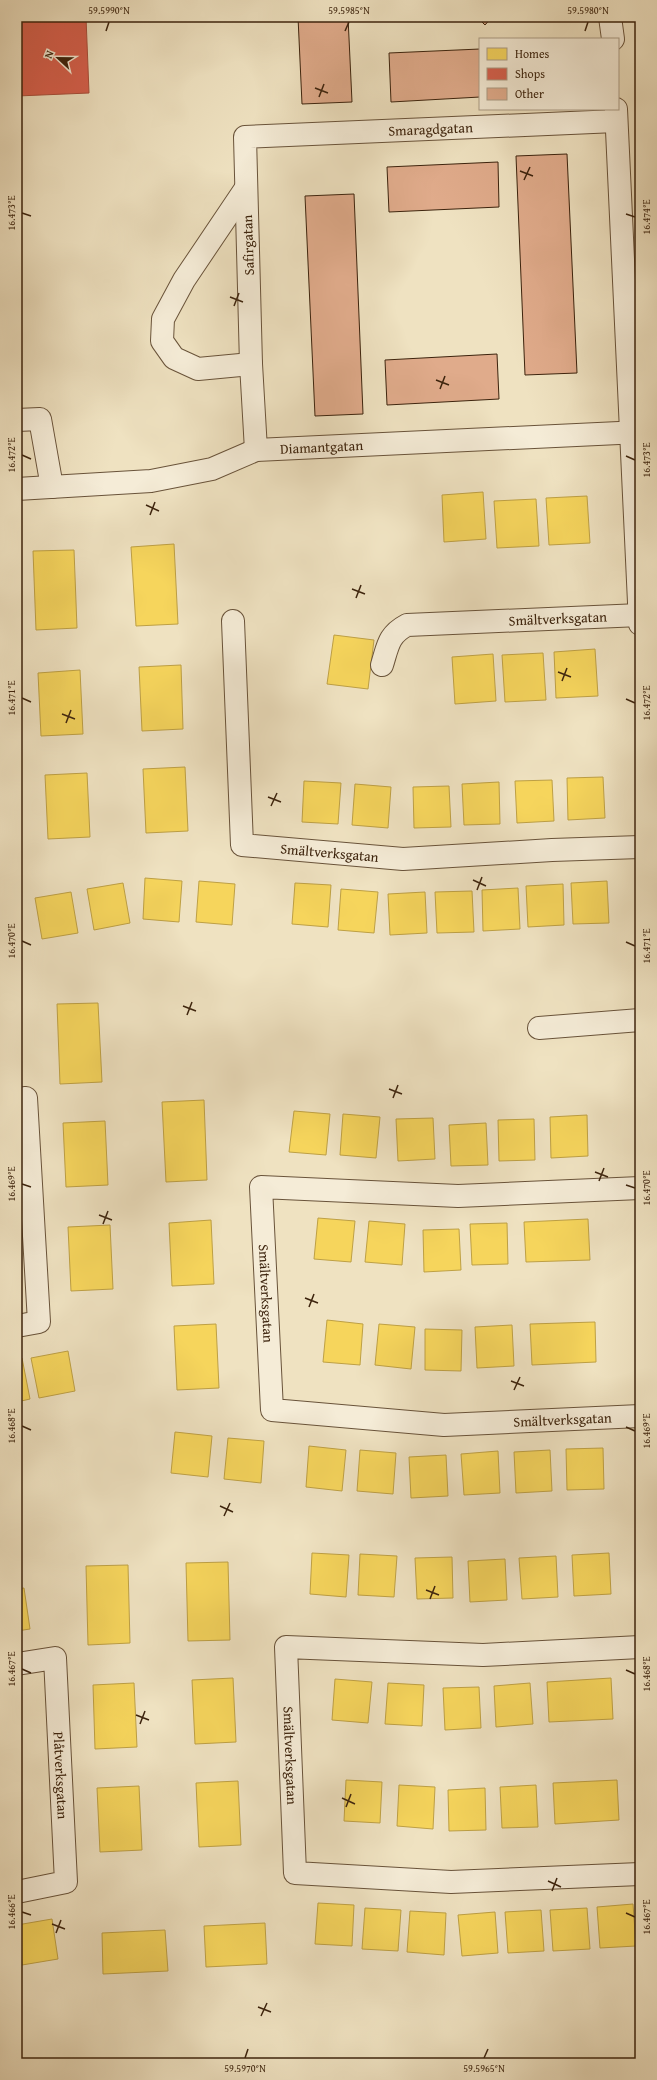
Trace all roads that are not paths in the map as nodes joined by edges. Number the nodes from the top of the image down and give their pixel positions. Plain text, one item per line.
1 (610, 17) edge
2 (612, 38) edge
3 (616, 115) edge
4 (245, 137) joint
5 (246, 188) junction
6 (252, 364) junction
7 (17, 420) edge
8 (635, 432) edge
9 (256, 450) junction
10 (52, 487) junction
11 (17, 489) edge
12 (640, 614) edge
13 (233, 622) dead end
14 (640, 624) edge
15 (382, 665) dead end
16 (640, 847) edge
17 (640, 1020) edge
18 (539, 1028) dead end
19 (17, 1099) edge
20 (640, 1188) edge
21 (17, 1326) edge
22 (640, 1416) edge
23 (640, 1647) edge
24 (17, 1664) edge
25 (640, 1874) edge
26 (17, 1892) edge

1 - 2 street
3 - 4 street, Smaragdgatan
3 - 8 street
4 - 5 street, Safirgatan
5 - 6 street, Safirgatan
5 - 6 street
6 - 9 street, Safirgatan
7 - 10 street
8 - 9 street, Diamantgatan
8 - 12 street
9 - 10 street, Diamantgatan
10 - 11 street, Diamantgatan
12 - 14 street
12 - 15 street, Smältverksgatan
13 - 16 street, Smältverksgatan
17 - 18 street
19 - 21 street
20 - 22 street, Smältverksgatan
23 - 25 street, Smältverksgatan
24 - 26 street, Plåtverksgatan

